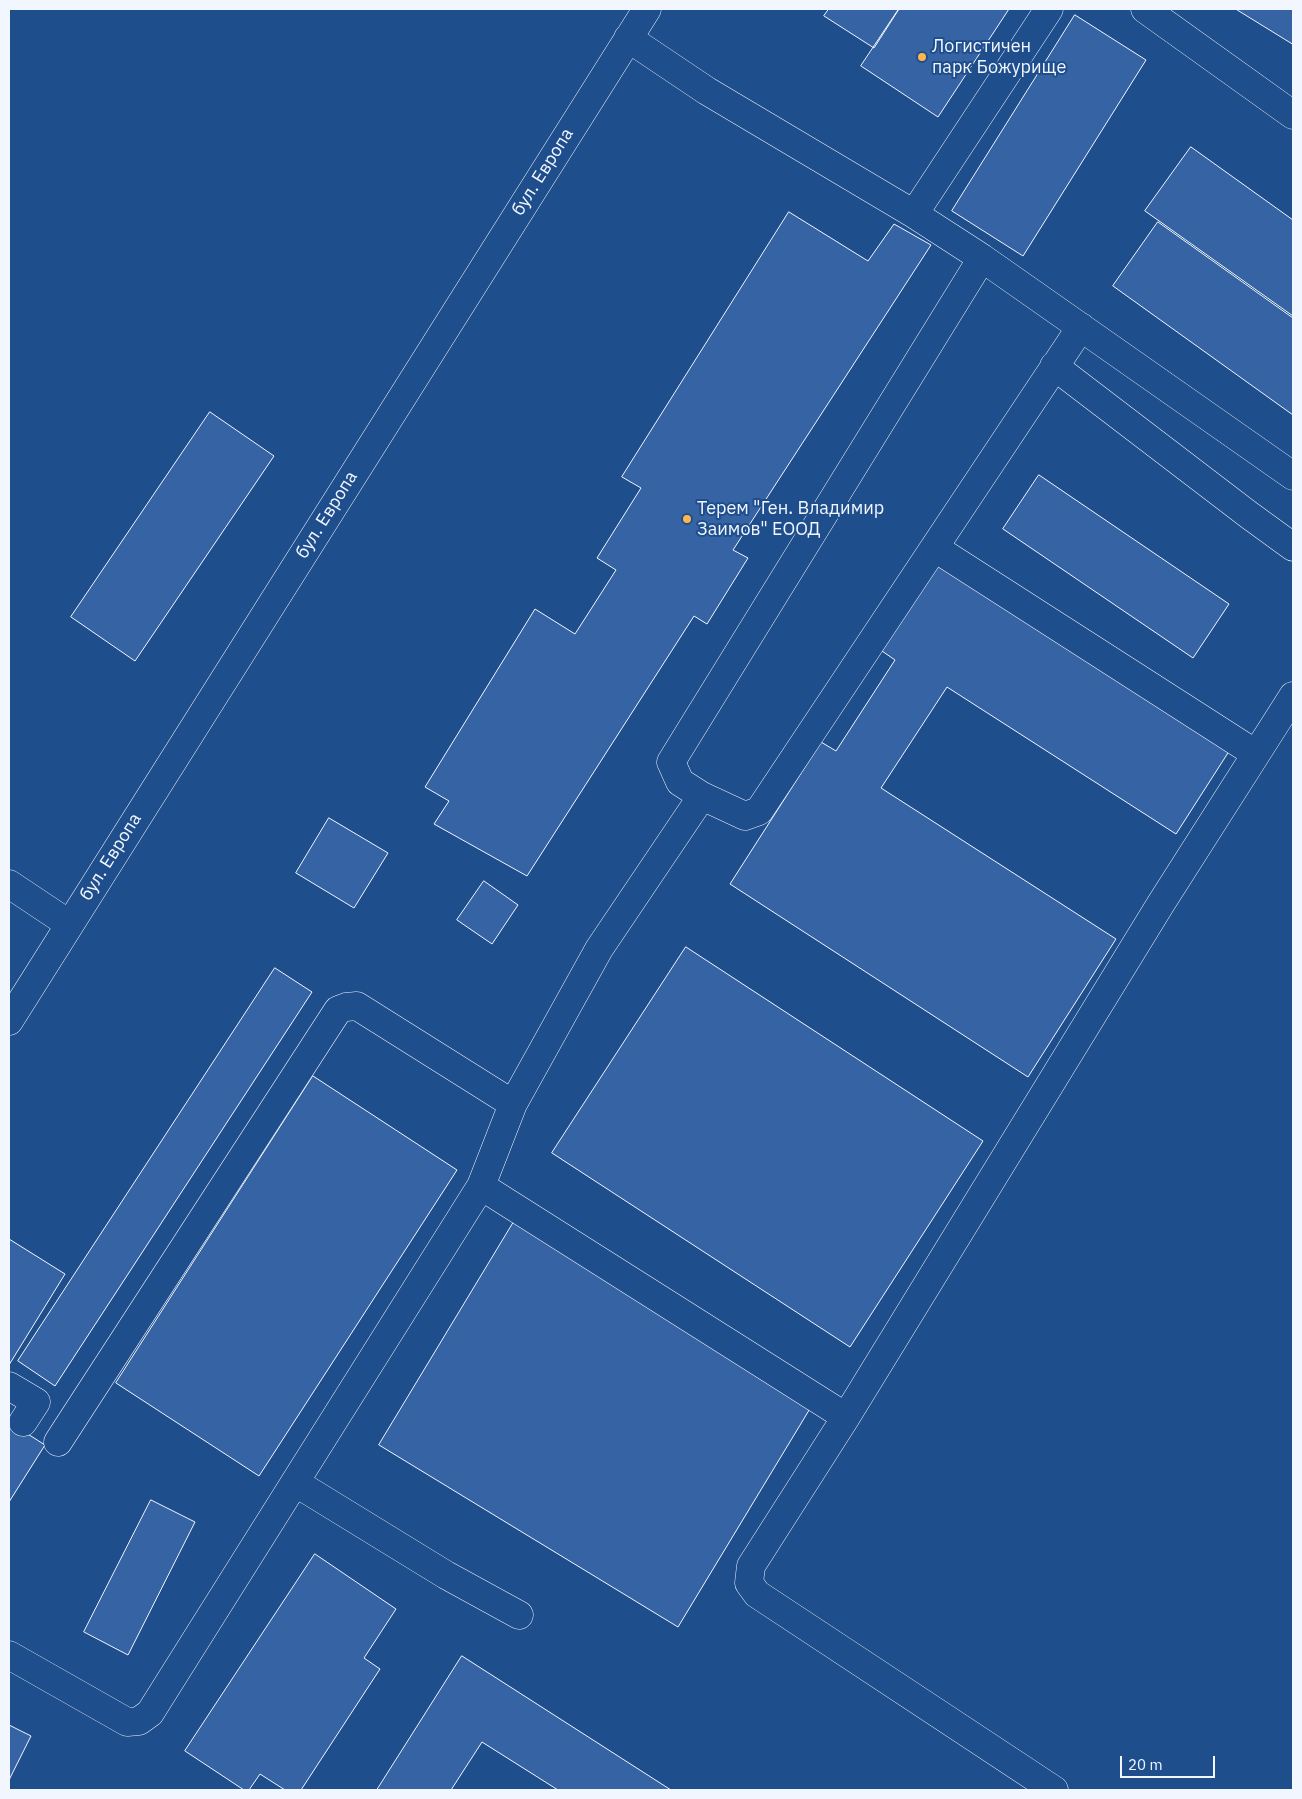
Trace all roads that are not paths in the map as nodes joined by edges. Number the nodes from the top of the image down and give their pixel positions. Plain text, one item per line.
1 (647, 9) edge
2 (1049, 9) edge
3 (1145, 9) edge
4 (628, 38) junction
5 (1293, 115) edge
6 (914, 214) junction
7 (982, 258) junction
8 (1081, 327) junction
9 (1054, 366) junction
10 (1293, 476) edge
11 (1293, 546) edge
12 (935, 548) junction
13 (1293, 696) edge
14 (1256, 754) junction
15 (702, 796) junction
16 (9, 884) edge
17 (69, 924) junction
18 (9, 1021) edge
19 (513, 1104) junction
20 (481, 1186) junction
21 (9, 1386) edge
22 (846, 1417) junction
23 (23, 1422) dead end
24 (58, 1442) dead end
25 (296, 1483) junction
26 (519, 1615) dead end
27 (9, 1655) edge
28 (1054, 1790) edge

1 - 4 street, бул. Европа
2 - 6 street
3 - 5 street
4 - 6 street
4 - 17 street, бул. Европа
6 - 7 street
7 - 8 street
7 - 15 street
8 - 9 street
8 - 10 street
9 - 11 street
9 - 12 street
12 - 14 street
12 - 15 street
13 - 14 street
14 - 22 street
15 - 19 street
16 - 17 street
17 - 18 street, бул. Европа
19 - 20 street
19 - 24 street
20 - 22 street
20 - 25 street
21 - 23 street
22 - 28 street
25 - 26 street
25 - 27 street

